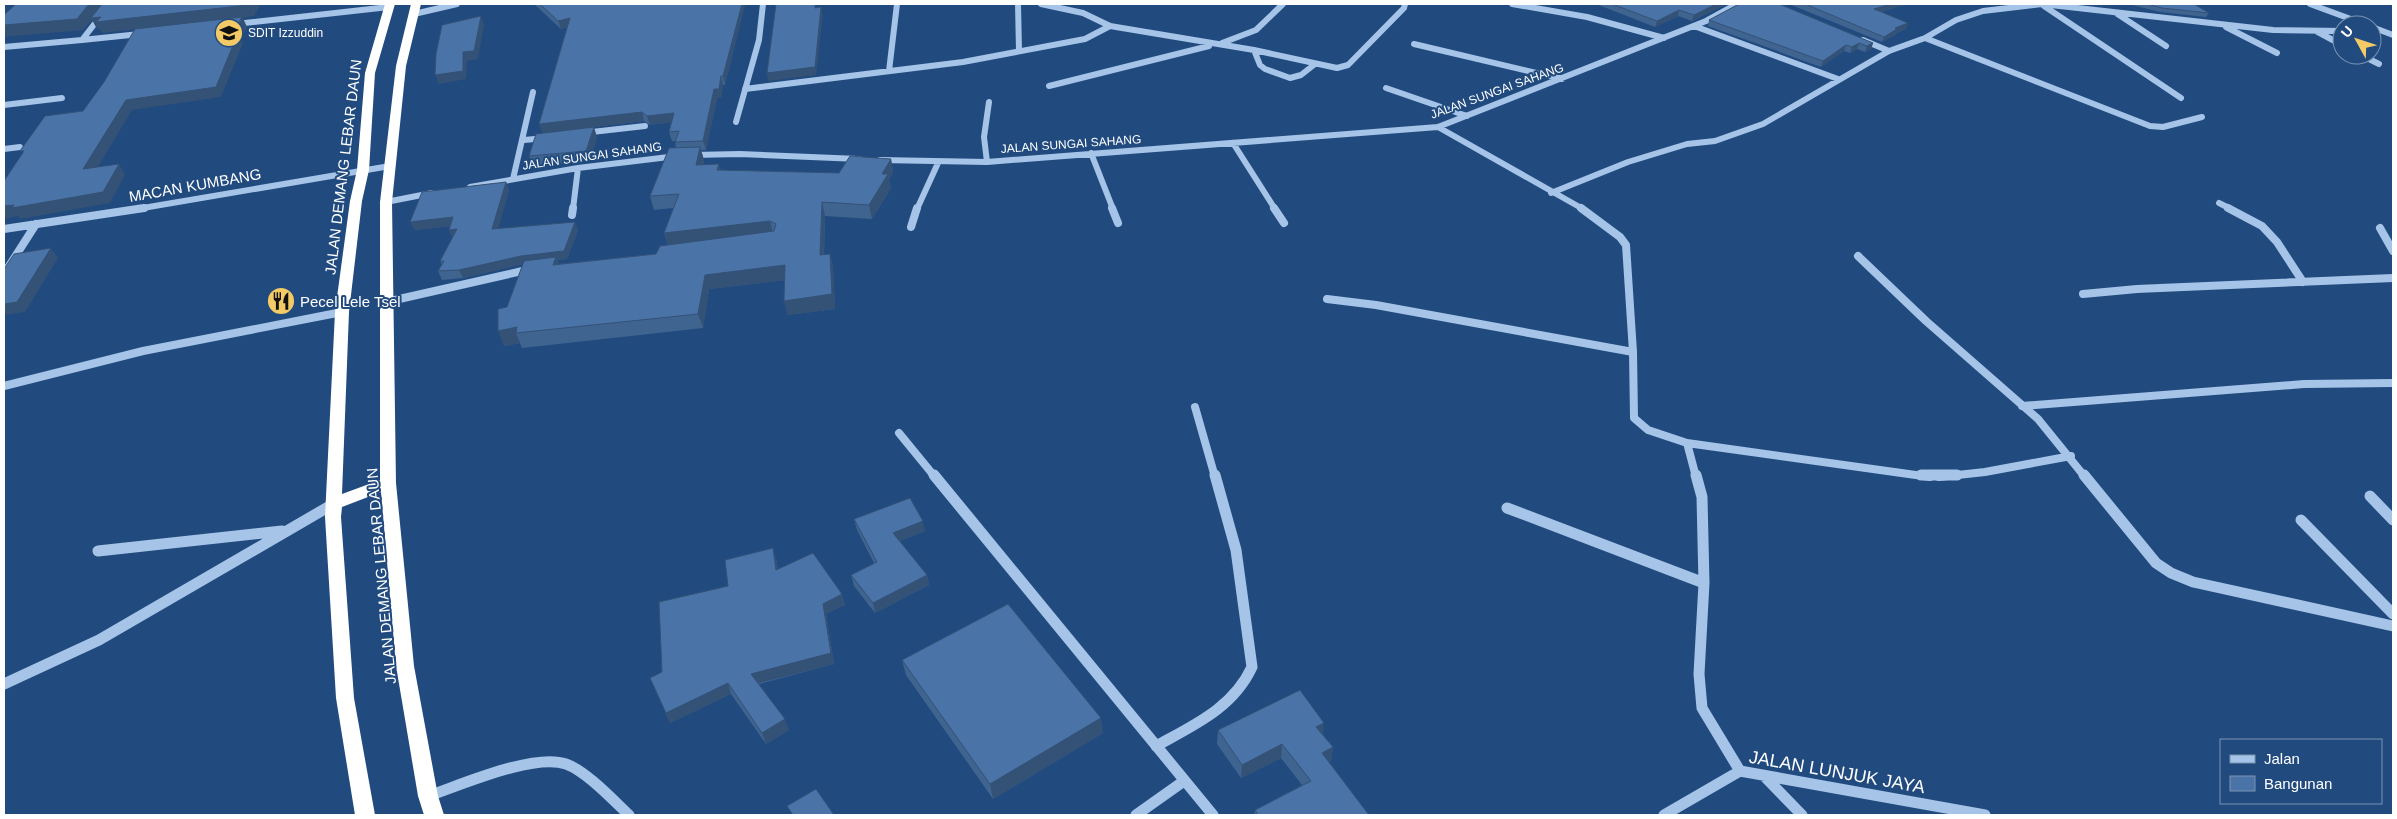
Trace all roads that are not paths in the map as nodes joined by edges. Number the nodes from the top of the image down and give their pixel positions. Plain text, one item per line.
1 (110, 4) edge
2 (457, 4) edge
3 (763, 4) edge
4 (897, 4) edge
5 (1018, 4) edge
6 (1041, 4) edge
7 (1283, 4) edge
8 (1405, 4) edge
9 (1512, 4) edge
10 (1559, 4) edge
11 (1737, 4) edge
12 (2042, 4) edge
13 (2310, 4) edge
14 (390, 5) edge
15 (415, 9) edge
16 (1553, 11) junction
17 (2114, 12) junction
18 (2340, 15) edge
19 (229, 24) edge
20 (2220, 24) junction
21 (1110, 26) junction
22 (1694, 26) junction
23 (2314, 30) junction
24 (2332, 31) edge
25 (151, 33) edge
26 (1855, 36) edge
27 (1664, 38) junction
28 (1925, 38) junction
29 (82, 40) junction
30 (2332, 40) edge
31 (1213, 44) junction
32 (1414, 44) dead end
33 (4, 46) edge
34 (2166, 46) dead end
35 (1254, 50) junction
36 (1019, 51) junction
37 (1889, 51) junction
38 (2277, 53) dead end
39 (1315, 64) junction
40 (889, 71) junction
41 (1564, 79) junction
42 (1838, 79) junction
43 (1049, 86) dead end
44 (1386, 88) dead end
45 (745, 89) junction
46 (533, 92) dead end
47 (62, 98) dead end
48 (2181, 98) dead end
49 (989, 102) dead end
50 (4, 105) edge
51 (1467, 116) junction
52 (2202, 117) dead end
53 (736, 122) dead end
54 (645, 126) edge
55 (1438, 127) junction
56 (570, 135) edge
57 (552, 137) edge
58 (524, 140) junction
59 (1233, 143) junction
60 (20, 148) edge
61 (4, 149) edge
62 (1091, 153) junction
63 (987, 162) junction
64 (938, 163) junction
65 (390, 166) junction
66 (578, 168) junction
67 (362, 170) junction
68 (513, 179) junction
69 (464, 188) edge
70 (444, 191) edge
71 (1552, 193) junction
72 (386, 202) junction
73 (2219, 202) dead end
74 (572, 215) dead end
75 (36, 224) junction
76 (1118, 224) dead end
77 (1284, 224) dead end
78 (911, 227) dead end
79 (2380, 228) dead end
80 (4, 229) edge
81 (2393, 251) edge
82 (1858, 256) dead end
83 (544, 268) edge
84 (4, 274) edge
85 (2393, 278) edge
86 (2303, 282) junction
87 (2083, 294) dead end
88 (1327, 299) dead end
89 (386, 302) junction
90 (342, 312) junction
91 (1633, 352) junction
92 (2393, 383) edge
93 (4, 386) edge
94 (2022, 406) junction
95 (1195, 407) dead end
96 (899, 433) dead end
97 (1687, 444) junction
98 (2071, 456) junction
99 (388, 483) junction
100 (2370, 496) dead end
101 (335, 503) junction
102 (1507, 508) dead end
103 (2301, 520) dead end
104 (2393, 520) edge
105 (286, 530) junction
106 (98, 551) dead end
107 (1704, 583) junction
108 (2393, 614) edge
109 (2393, 626) edge
110 (4, 684) edge
111 (1156, 746) junction
112 (1740, 772) junction
113 (1764, 775) junction
114 (1184, 781) junction
115 (428, 796) junction
116 (365, 815) edge
117 (434, 815) edge
118 (629, 815) edge
119 (1136, 815) edge
120 (1213, 815) edge
121 (1664, 815) edge
122 (1802, 815) edge
123 (1984, 815) edge

1 - 29 street
2 - 15 street
3 - 45 street
4 - 40 street
5 - 36 street
6 - 21 street
7 - 31 street
8 - 39 street
9 - 16 street
10 - 16 street
11 - 22 street, JALAN SUNGAI SAHANG
12 - 17 street
12 - 28 street
12 - 48 street
13 - 18 street
14 - 19 street
14 - 67 highway, JALAN DEMANG LEBAR DAUN
15 - 65 highway, JALAN DEMANG LEBAR DAUN
16 - 27 street
17 - 20 street
17 - 34 street
20 - 23 street
20 - 38 street
21 - 31 street
21 - 36 street
22 - 27 street, JALAN SUNGAI SAHANG
22 - 42 street
23 - 24 street
23 - 30 street
25 - 29 street
26 - 37 street
27 - 41 street, JALAN SUNGAI SAHANG
28 - 37 street
28 - 52 street
29 - 33 street
31 - 35 street
31 - 43 street
32 - 41 street
35 - 39 street
35 - 39 street
36 - 40 street
37 - 42 street
40 - 45 street
41 - 51 street, JALAN SUNGAI SAHANG
42 - 71 street
44 - 51 street
45 - 53 street
46 - 58 street
47 - 50 street
49 - 63 street
51 - 55 street, JALAN SUNGAI SAHANG
54 - 56 street
55 - 59 street, JALAN SUNGAI SAHANG
55 - 71 street
57 - 58 street
58 - 68 street
59 - 62 street, JALAN SUNGAI SAHANG
59 - 77 street
60 - 61 street
62 - 63 street, JALAN SUNGAI SAHANG
62 - 76 street
63 - 64 street, JALAN SUNGAI SAHANG
64 - 66 street, JALAN SUNGAI SAHANG
64 - 78 street
65 - 67 street, MACAN KUMBANG
65 - 72 highway, JALAN DEMANG LEBAR DAUN
66 - 68 street, JALAN SUNGAI SAHANG
66 - 74 street
67 - 75 street, MACAN KUMBANG
67 - 90 highway, JALAN DEMANG LEBAR DAUN
68 - 69 street, JALAN SUNGAI SAHANG
70 - 72 street
71 - 91 street
72 - 89 highway, JALAN DEMANG LEBAR DAUN
73 - 86 street
75 - 80 street, MACAN KUMBANG
75 - 84 street
79 - 81 street
82 - 94 street
83 - 89 street
85 - 86 street
86 - 87 street
88 - 91 street
89 - 99 highway, JALAN DEMANG LEBAR DAUN
90 - 93 street
90 - 101 highway, JALAN DEMANG LEBAR DAUN
91 - 97 street
92 - 94 street
94 - 98 street
95 - 111 street
96 - 111 street
97 - 98 street
97 - 107 street
98 - 109 street
99 - 101 highway
99 - 115 highway, JALAN DEMANG LEBAR DAUN
100 - 104 street
101 - 105 street
101 - 116 highway, JALAN DEMANG LEBAR DAUN
102 - 107 street
103 - 108 street
105 - 106 street
105 - 110 street
107 - 112 street
111 - 114 street
112 - 113 street, JALAN LUNJUK JAYA
112 - 121 street, JALAN LUNJUK JAYA
113 - 122 street
113 - 123 street, JALAN LUNJUK JAYA
114 - 119 street
114 - 120 street
115 - 117 highway, JALAN DEMANG LEBAR DAUN
115 - 118 street

